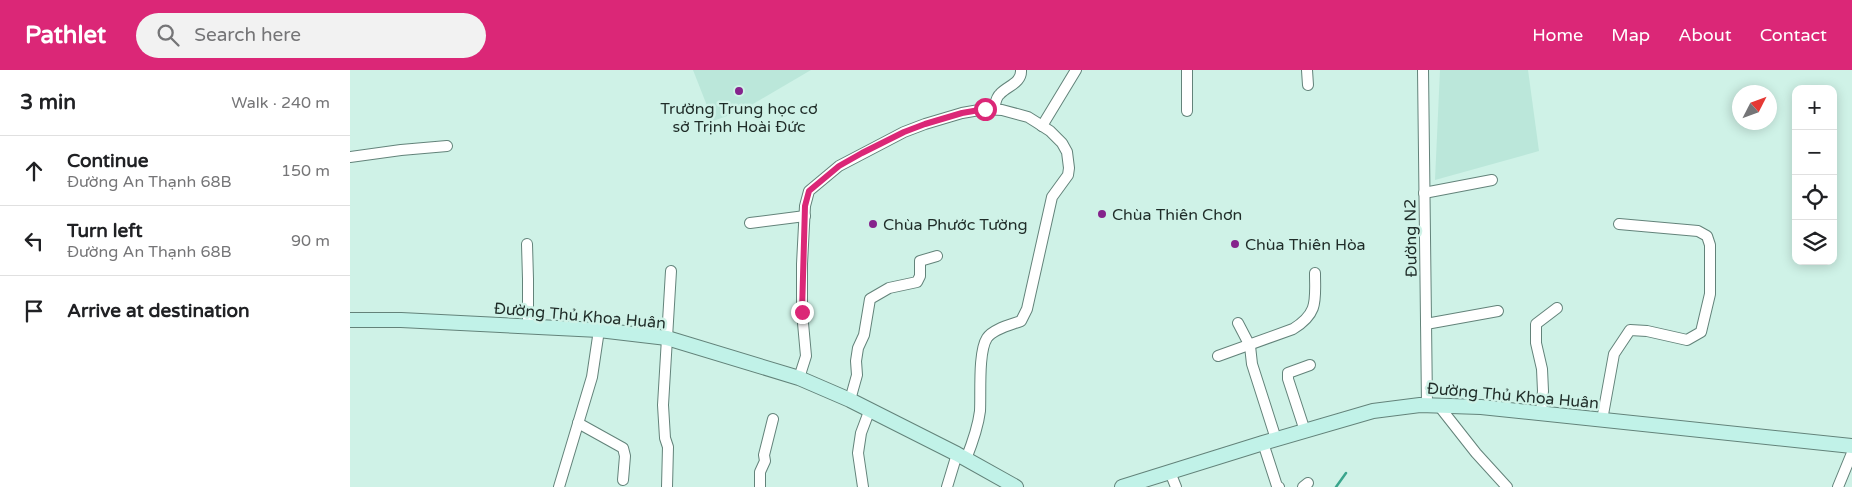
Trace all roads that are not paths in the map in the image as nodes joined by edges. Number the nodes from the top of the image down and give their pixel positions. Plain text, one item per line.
1 (1021, 70) edge
2 (1076, 70) edge
3 (1187, 70) edge
4 (1307, 70) edge
5 (1423, 70) edge
6 (1308, 84) dead end
7 (994, 110) junction
8 (1187, 111) dead end
9 (1042, 126) junction
10 (448, 146) dead end
11 (350, 157) edge
12 (1492, 180) dead end
13 (1424, 193) junction
14 (804, 216) junction
15 (750, 223) dead end
16 (1620, 224) dead end
17 (527, 244) dead end
18 (937, 256) dead end
19 (671, 271) dead end
20 (1315, 273) dead end
21 (1556, 308) dead end
22 (1498, 311) dead end
23 (350, 320) edge
24 (1238, 322) dead end
25 (1426, 324) junction
26 (528, 327) junction
27 (599, 330) junction
28 (667, 338) junction
29 (1250, 346) junction
30 (1218, 356) dead end
31 (1310, 365) dead end
32 (800, 378) junction
33 (850, 400) junction
34 (1433, 406) junction
35 (870, 410) junction
36 (1541, 414) junction
37 (772, 418) dead end
38 (1602, 420) junction
39 (578, 423) junction
40 (1306, 431) junction
41 (1270, 441) junction
42 (1852, 446) edge
43 (1852, 453) edge
44 (962, 457) junction
45 (1170, 472) junction
46 (623, 480) dead end
47 (559, 487) edge
48 (667, 487) edge
49 (760, 487) edge
50 (863, 487) edge
51 (946, 487) edge
52 (1016, 487) edge
53 (1122, 487) edge
54 (1176, 487) edge
55 (1278, 487) edge
56 (1507, 487) edge
57 (1838, 487) edge

1 - 7 street
2 - 9 street
3 - 8 street
4 - 6 street
5 - 13 street, Đường N2
7 - 9 street
7 - 14 street
9 - 44 street
10 - 11 street
12 - 13 street
13 - 25 street, Đường N2
14 - 15 street
14 - 32 street
16 - 38 street
17 - 26 street
18 - 33 street
19 - 28 street
20 - 29 street
21 - 36 street
22 - 25 street
23 - 26 main road, Đường Thủ Khoa Huân
24 - 29 street
25 - 34 street, Đường N2
26 - 27 main road, Đường Thủ Khoa Huân
27 - 28 main road, Đường Thủ Khoa Huân
27 - 39 street
28 - 32 main road, Đường Thủ Khoa Huân
28 - 48 street
29 - 30 street
29 - 41 street
31 - 40 street
32 - 33 main road, Đường Thủ Khoa Huân
33 - 35 main road, Đường Thủ Khoa Huân
34 - 36 main road, Đường Thủ Khoa Huân
34 - 40 main road, Đường Thủ Khoa Huân
34 - 56 street
35 - 44 main road, Đường Thủ Khoa Huân
35 - 50 street
36 - 38 main road, Đường Thủ Khoa Huân
37 - 49 street
38 - 42 main road, Đường Thủ Khoa Huân
39 - 46 street
39 - 47 street
40 - 41 main road, Đường Thủ Khoa Huân
41 - 45 main road, Đường Thủ Khoa Huân
41 - 55 street
43 - 57 street
44 - 51 street
44 - 52 main road, Đường Thủ Khoa Huân
45 - 53 main road, Đường Thủ Khoa Huân
45 - 54 street

